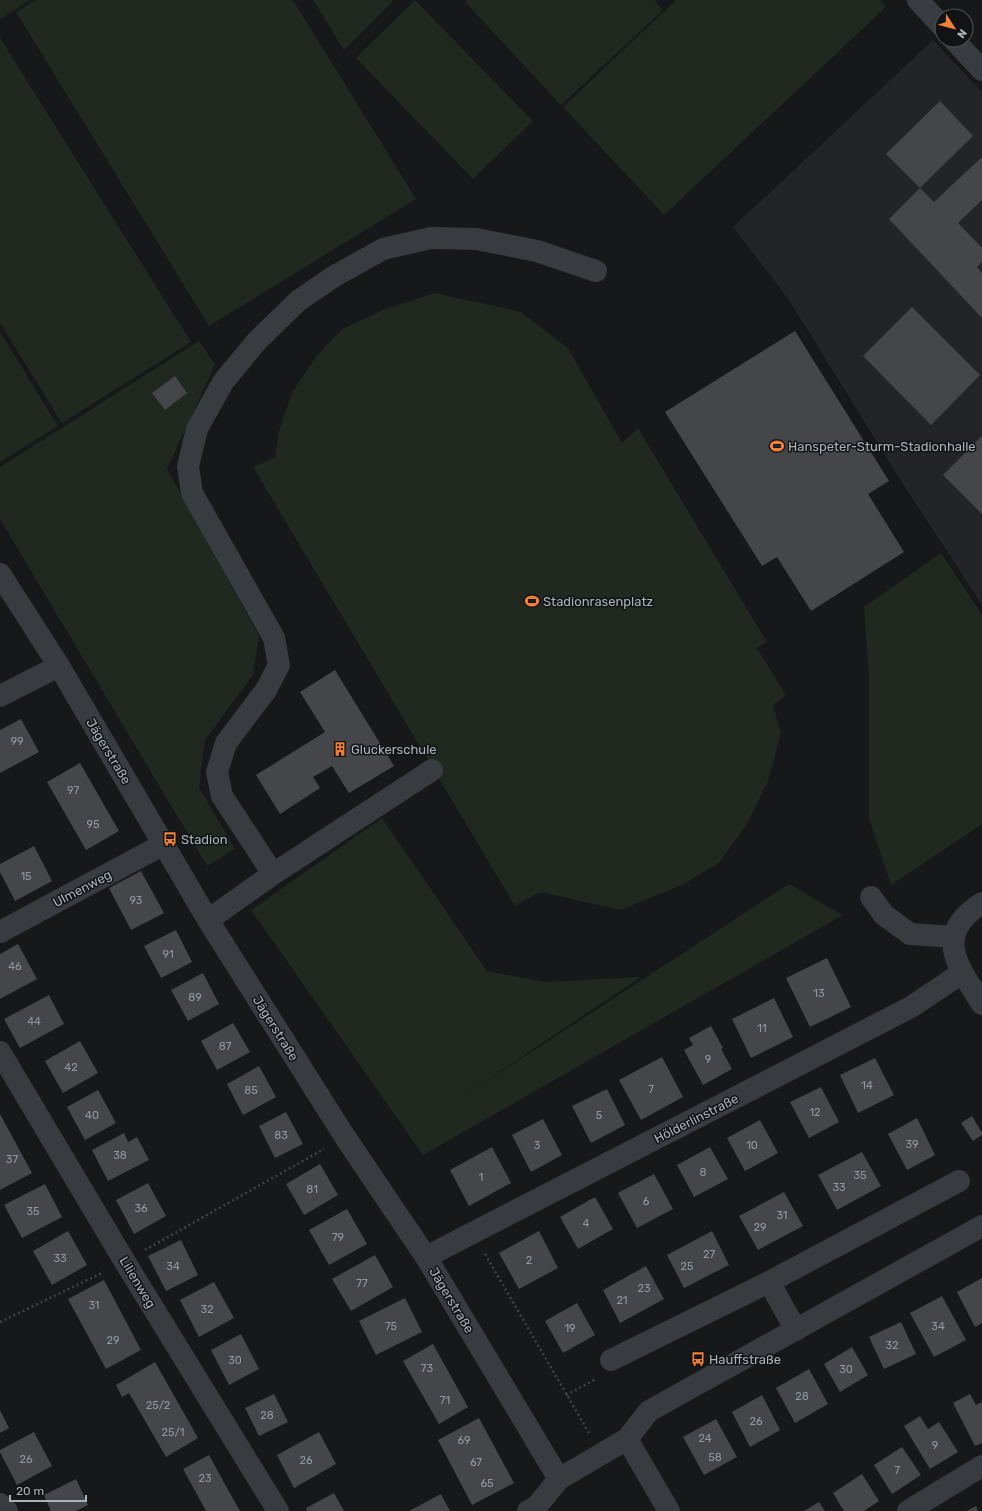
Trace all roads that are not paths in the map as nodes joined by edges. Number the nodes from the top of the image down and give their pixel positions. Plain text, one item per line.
1 (918, 0) edge
2 (934, 17) edge
3 (961, 48) edge
4 (982, 70) edge
5 (596, 271) dead end
6 (0, 574) edge
7 (59, 666) junction
8 (0, 696) edge
9 (432, 770) dead end
10 (164, 844) junction
11 (273, 874) junction
12 (871, 897) dead end
13 (982, 903) edge
14 (208, 920) junction
15 (0, 932) edge
16 (954, 937) junction
17 (962, 974) junction
18 (982, 1004) edge
19 (0, 1052) edge
20 (959, 1181) dead end
21 (982, 1226) edge
22 (426, 1257) junction
23 (769, 1282) junction
24 (796, 1330) junction
25 (611, 1360) road end
26 (626, 1439) junction
27 (982, 1466) edge
28 (559, 1478) junction
29 (0, 1504) edge
30 (7, 1511) edge
31 (278, 1511) edge
32 (528, 1511) edge
33 (669, 1511) edge
34 (908, 1511) edge

1 - 2 street
3 - 4 street
5 - 11 street
6 - 7 street, Jägerstraße
7 - 8 street
7 - 10 street, Jägerstraße
9 - 11 street
10 - 14 street, Jägerstraße
10 - 15 street, Ulmenweg
11 - 14 street
12 - 16 street
13 - 16 street
14 - 22 street, Jägerstraße
16 - 17 street
17 - 18 street
17 - 22 street, Hölderlinstraße
19 - 31 street, Lilienweg
20 - 23 street
21 - 24 street
22 - 28 street, Jägerstraße
23 - 24 street
23 - 25 street
24 - 26 street
26 - 28 street
26 - 33 street
27 - 34 street
28 - 32 street
29 - 30 street

